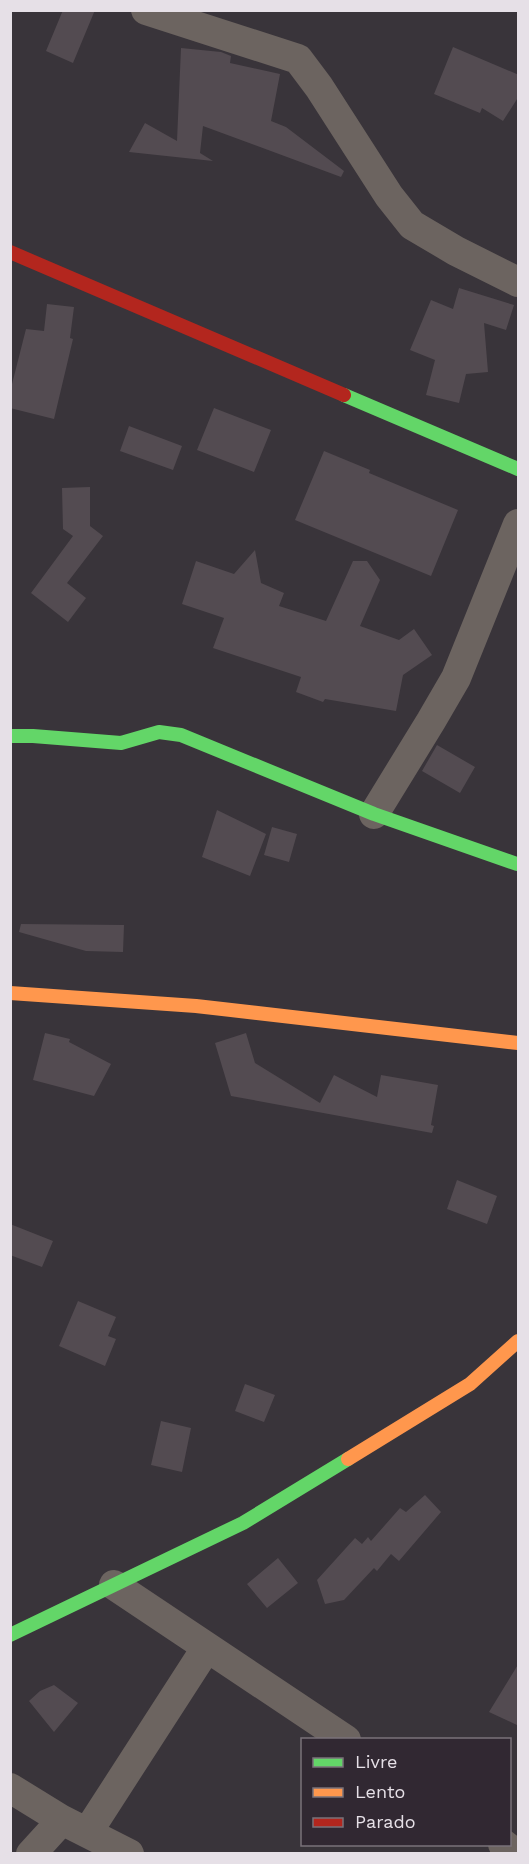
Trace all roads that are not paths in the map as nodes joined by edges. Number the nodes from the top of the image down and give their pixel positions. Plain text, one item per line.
1 (146, 10) edge
2 (10, 252) edge
3 (519, 282) edge
4 (519, 468) edge
5 (519, 524) edge
6 (10, 736) edge
7 (374, 814) junction
8 (517, 864) edge
9 (10, 993) edge
10 (519, 1043) edge
11 (518, 1343) edge
12 (114, 1585) junction
13 (10, 1635) edge
14 (207, 1647) junction
15 (343, 1738) edge
16 (10, 1788) edge
17 (74, 1827) junction
18 (31, 1854) edge
19 (129, 1854) edge

1 - 3 street
2 - 4 street
5 - 7 street
6 - 7 street
7 - 8 street
9 - 10 street
11 - 12 street
12 - 13 street
12 - 14 street
14 - 15 street
14 - 17 street
16 - 17 street
17 - 18 street
17 - 19 street

